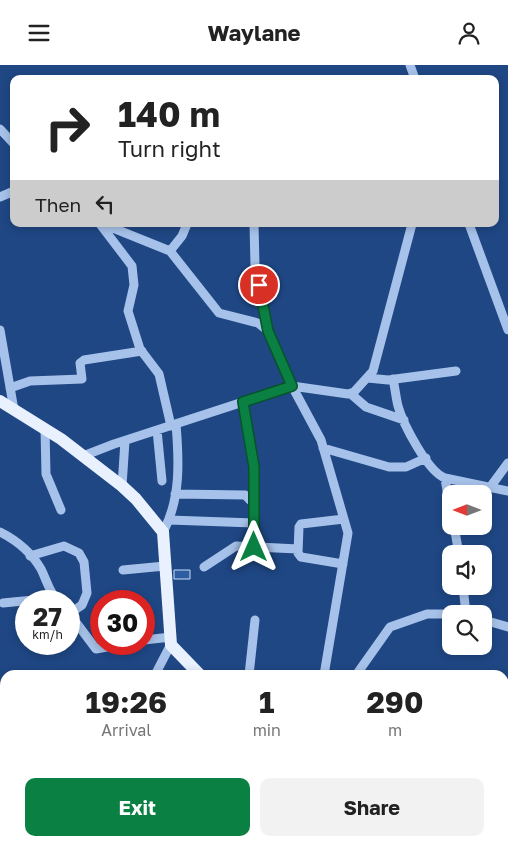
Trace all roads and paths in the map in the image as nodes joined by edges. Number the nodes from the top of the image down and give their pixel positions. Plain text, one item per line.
1 (0, 129) edge
2 (10, 137) edge
3 (103, 227) edge
4 (109, 227) edge
5 (186, 227) edge
6 (254, 227) edge
7 (411, 227) edge
8 (469, 227) edge
9 (170, 251) junction
10 (0, 330) edge
11 (268, 331) junction
12 (508, 331) edge
13 (142, 351) junction
14 (456, 371) dead end
15 (368, 378) junction
16 (393, 379) junction
17 (292, 386) junction
18 (10, 388) junction
19 (351, 394) junction
20 (0, 401) edge
21 (243, 402) junction
22 (14, 410) junction
23 (404, 420) junction
24 (173, 425) junction
25 (45, 429) junction
26 (157, 430) junction
27 (125, 441) junction
28 (324, 448) junction
29 (83, 456) junction
30 (426, 458) junction
31 (508, 463) edge
32 (444, 478) junction
33 (162, 481) dead end
34 (445, 485) edge
35 (485, 485) edge
36 (492, 485) edge
37 (122, 486) junction
38 (492, 486) edge
39 (508, 491) edge
40 (175, 494) junction
41 (254, 505) junction
42 (61, 510) dead end
43 (344, 519) junction
44 (169, 520) junction
45 (254, 523) junction
46 (0, 532) edge
47 (163, 532) junction
48 (254, 547) junction
49 (298, 549) junction
50 (30, 555) junction
51 (343, 564) junction
52 (165, 566) junction
53 (204, 567) dead end
54 (124, 570) dead end
55 (51, 590) edge
56 (15, 602) edge
57 (3, 603) dead end
58 (80, 606) edge
59 (442, 614) edge
60 (255, 620) dead end
61 (492, 622) edge
62 (508, 627) edge
63 (80, 628) edge
64 (155, 640) edge
65 (171, 640) junction
66 (90, 641) edge
67 (157, 670) edge
68 (196, 670) edge
69 (250, 670) edge
70 (325, 670) edge
71 (360, 670) edge

1 - 2 street
3 - 13 street
4 - 9 street
5 - 9 street
6 - 11 street
7 - 15 street
8 - 12 street
9 - 11 street
10 - 18 street
11 - 17 street
13 - 18 street
13 - 24 street
14 - 16 street
15 - 16 street
15 - 19 street
16 - 23 street
17 - 19 street
17 - 21 street
17 - 28 street
18 - 22 street
19 - 23 street
20 - 22 main road
21 - 24 street
21 - 41 street
22 - 25 main road
23 - 30 street
24 - 26 street
24 - 40 street
25 - 29 main road
25 - 42 street
26 - 27 street
26 - 33 street
27 - 29 street
27 - 37 street
28 - 30 street
28 - 43 street
29 - 37 main road
30 - 32 street
31 - 36 street
32 - 34 street
32 - 35 street
37 - 47 main road
38 - 39 street
40 - 41 street
40 - 44 street
41 - 45 street
43 - 49 street
43 - 51 street
44 - 45 street
44 - 47 street
45 - 48 street
46 - 50 street
47 - 52 main road
48 - 49 street
48 - 53 street
49 - 51 street
50 - 55 street
50 - 58 street
51 - 70 street
52 - 54 street
52 - 65 main road
56 - 57 street
59 - 71 street
60 - 69 street
61 - 62 street
63 - 66 street
64 - 65 street
65 - 67 street
65 - 68 main road

